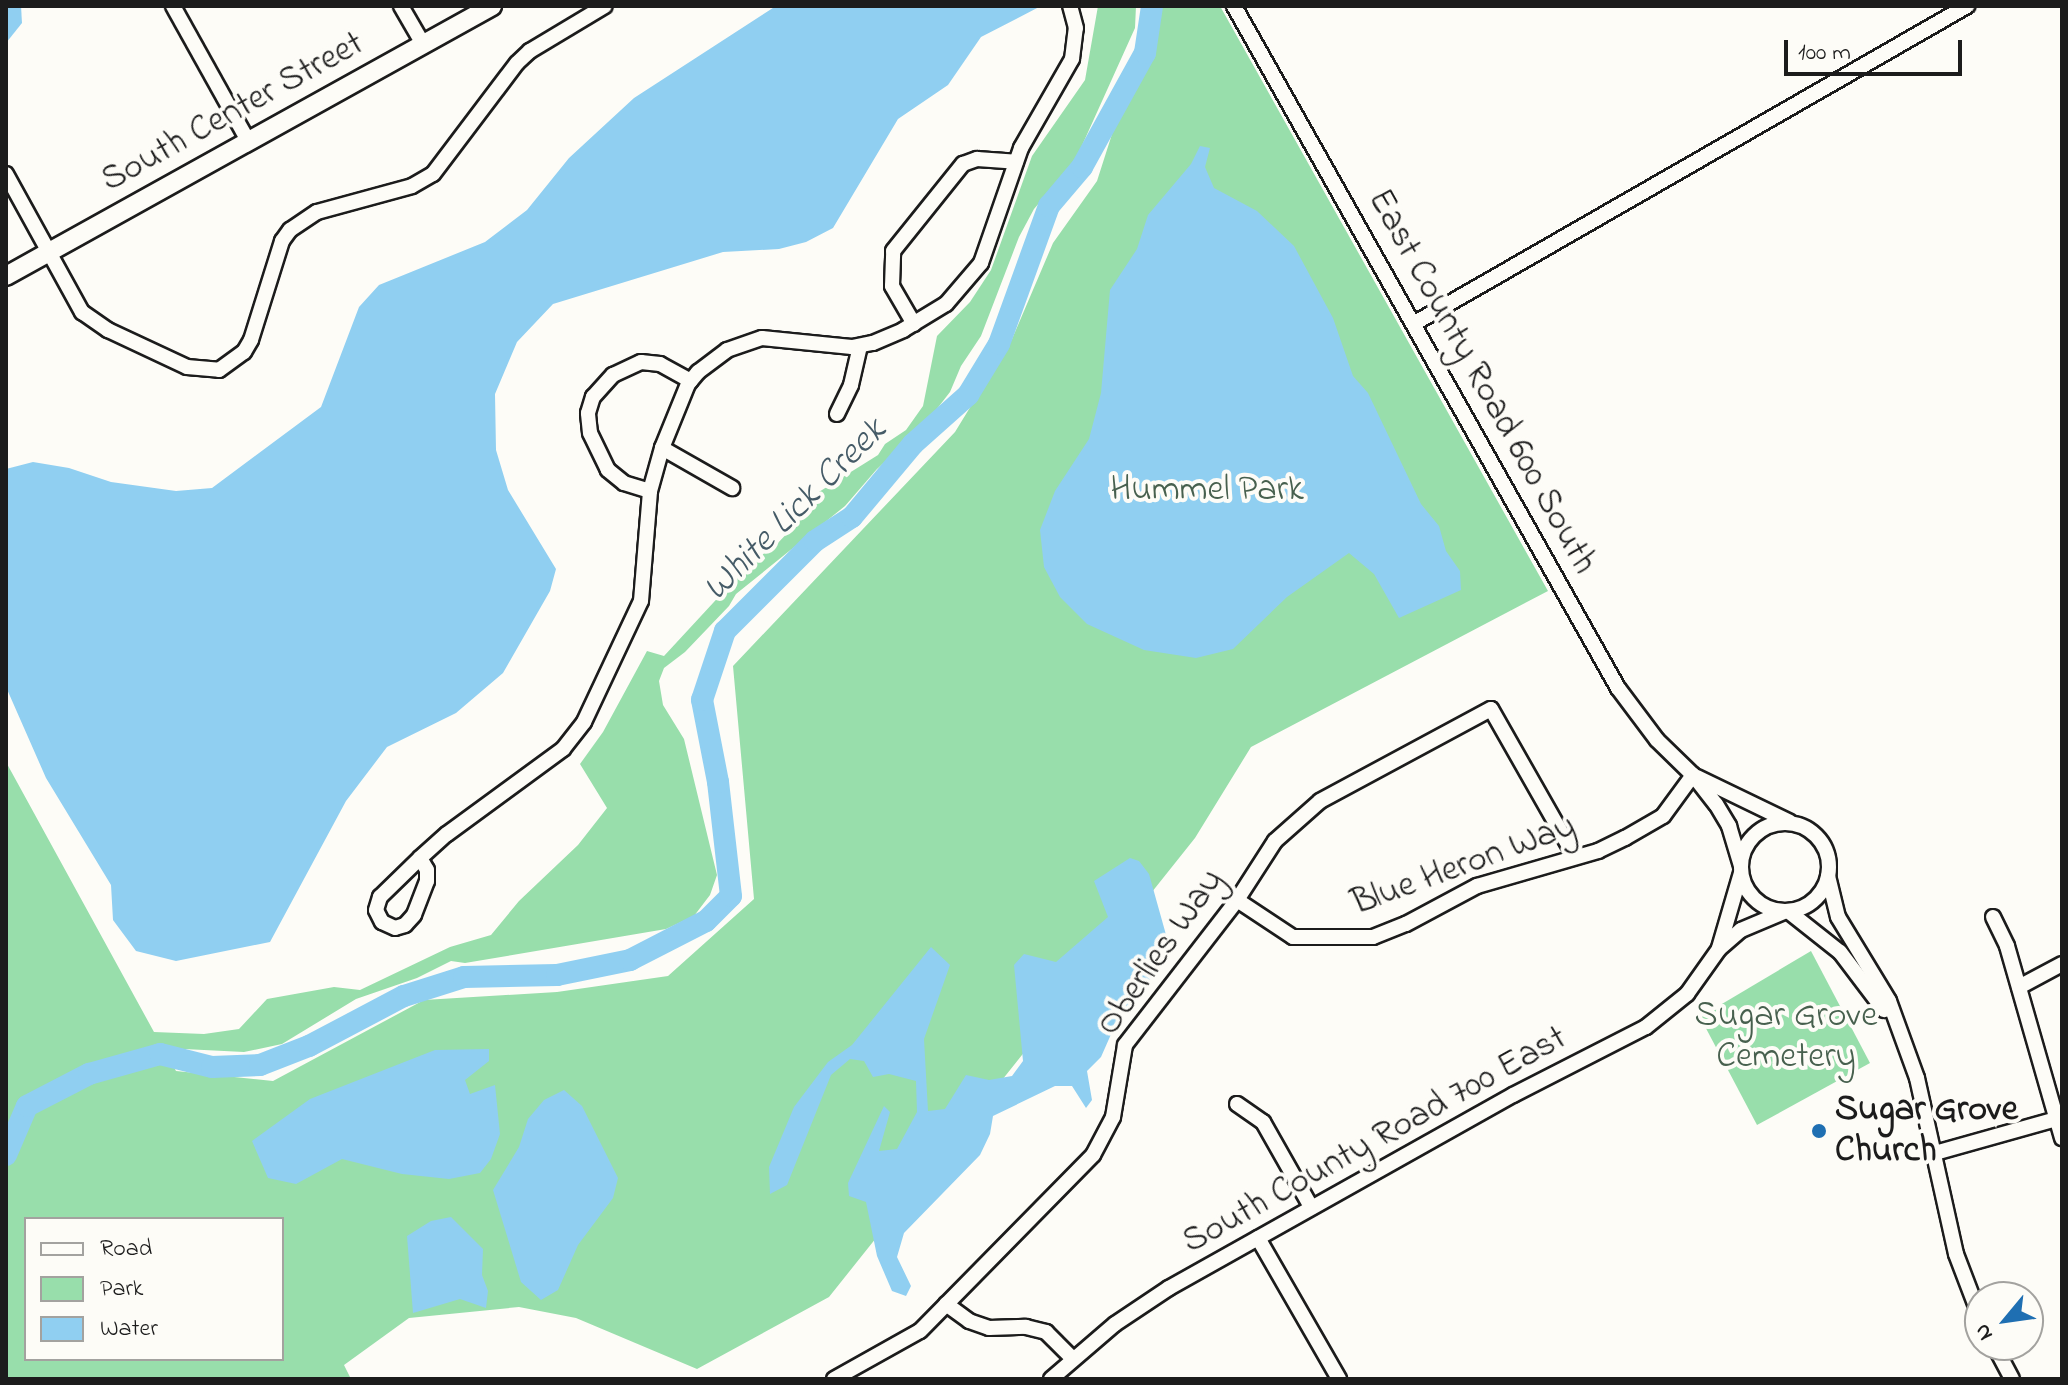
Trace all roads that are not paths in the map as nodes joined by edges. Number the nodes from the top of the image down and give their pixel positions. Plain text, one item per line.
1 (173, 6) edge
2 (401, 6) edge
3 (492, 6) edge
4 (605, 6) edge
5 (1070, 6) edge
6 (1234, 6) edge
7 (1967, 6) edge
8 (423, 44) junction
9 (248, 141) junction
10 (1016, 162) junction
11 (6, 174) edge
12 (49, 253) junction
13 (6, 276) edge
14 (1415, 323) junction
15 (914, 324) junction
16 (860, 346) junction
17 (691, 381) junction
18 (837, 414) dead end
19 (662, 448) junction
20 (732, 488) dead end
21 (650, 491) junction
22 (1693, 775) junction
23 (1790, 823) junction
24 (1575, 857) junction
25 (420, 858) junction
26 (1741, 870) junction
27 (1828, 876) junction
28 (1237, 900) junction
29 (1787, 911) junction
30 (1993, 917) dead end
31 (1719, 949) junction
32 (2062, 964) edge
33 (2019, 987) junction
34 (1906, 1049) junction
35 (1237, 1104) dead end
36 (2056, 1119) junction
37 (2062, 1138) edge
38 (1935, 1153) junction
39 (1311, 1207) junction
40 (1258, 1238) junction
41 (1966, 1281) edge
42 (946, 1304) junction
43 (1072, 1358) junction
44 (2002, 1361) edge
45 (834, 1379) edge
46 (1051, 1379) edge
47 (1339, 1379) edge
48 (2012, 1379) edge

1 - 9 street
2 - 8 street
3 - 8 main road, South Center Street
4 - 12 street
5 - 10 street
6 - 14 street, East County Road 600 South
7 - 14 street
8 - 9 main road, South Center Street
9 - 12 main road, South Center Street
10 - 15 street
10 - 15 street
11 - 12 street
12 - 13 main road, South Center Street
14 - 22 street, East County Road 600 South
15 - 16 street
16 - 17 street
16 - 18 street
17 - 19 street
17 - 21 street
19 - 20 street
19 - 21 street
21 - 25 street
22 - 23 street, East County Road 600 South
22 - 24 street, Blue Heron Way
22 - 26 street, East County Road 600 South
23 - 26 street
23 - 27 street
24 - 28 street, Blue Heron Way
24 - 28 street, Oberlies Way
25 - 25 street
26 - 29 street
26 - 31 street, South County Road 700 East
27 - 29 street
27 - 34 street
28 - 42 street, Oberlies Way
29 - 31 street, South County Road 700 East
29 - 34 street
30 - 33 street
31 - 39 street, South County Road 700 East
32 - 33 street
33 - 36 street
34 - 38 street
35 - 39 street
36 - 37 street
36 - 38 street
38 - 41 street
39 - 40 street, South County Road 700 East
40 - 43 street, South County Road 700 East
40 - 47 street
42 - 43 street
42 - 45 street, Oberlies Way
43 - 46 street, South County Road 700 East
44 - 48 street

